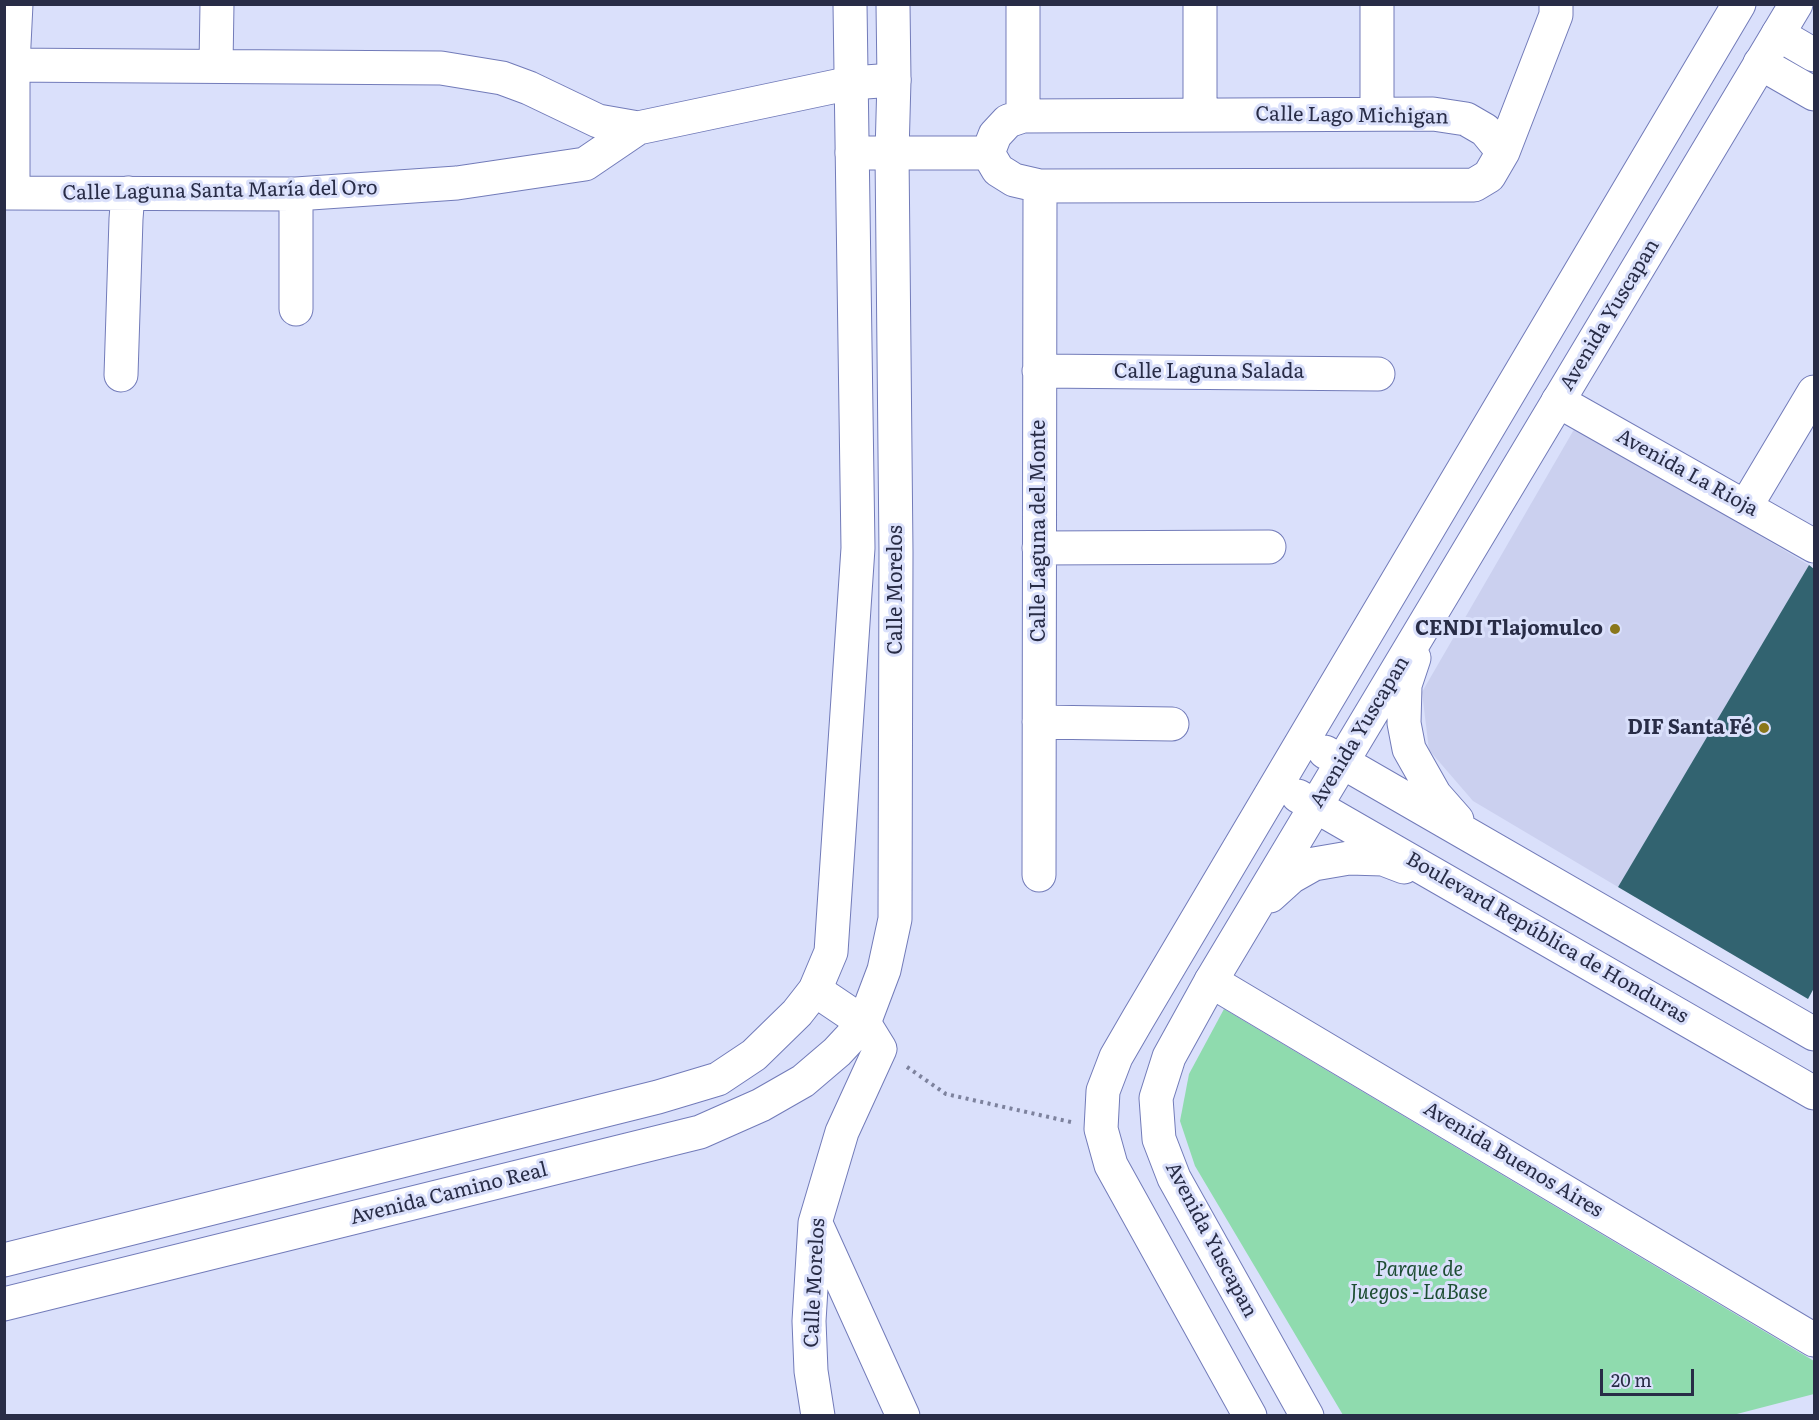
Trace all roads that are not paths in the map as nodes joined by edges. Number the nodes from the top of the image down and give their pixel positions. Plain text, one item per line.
1 (16, 4) edge
2 (217, 4) edge
3 (850, 4) edge
4 (893, 4) edge
5 (1023, 4) edge
6 (1200, 4) edge
7 (1377, 4) edge
8 (1556, 4) edge
9 (1739, 4) edge
10 (1796, 4) edge
11 (1778, 34) junction
12 (1815, 55) edge
13 (1760, 63) junction
14 (8, 65) edge
15 (216, 65) junction
16 (894, 80) junction
17 (851, 83) junction
18 (1815, 94) edge
19 (1377, 114) junction
20 (1200, 115) junction
21 (1023, 116) junction
22 (638, 128) junction
23 (1503, 152) junction
24 (852, 153) junction
25 (892, 153) junction
26 (988, 153) junction
27 (1040, 186) junction
28 (9, 193) edge
29 (128, 193) junction
30 (296, 194) junction
31 (296, 309) dead end
32 (1039, 371) junction
33 (1378, 374) dead end
34 (121, 375) dead end
35 (1815, 392) edge
36 (1558, 401) junction
37 (1746, 506) junction
38 (1815, 546) edge
39 (1269, 547) dead end
40 (1039, 548) junction
41 (1424, 626) junction
42 (852, 633) junction
43 (896, 636) junction
44 (1039, 722) junction
45 (1172, 724) dead end
46 (1305, 741) junction
47 (1342, 762) junction
48 (1279, 784) junction
49 (1316, 806) junction
50 (1472, 837) junction
51 (1039, 875) dead end
52 (1448, 882) junction
53 (1252, 914) junction
54 (1211, 981) junction
55 (806, 1002) junction
56 (1815, 1034) edge
57 (872, 1036) junction
58 (1815, 1093) edge
59 (154, 1223) junction
60 (815, 1223) junction
61 (4, 1260) edge
62 (168, 1263) junction
63 (4, 1304) edge
64 (1815, 1340) edge
65 (818, 1416) edge
66 (903, 1416) edge
67 (1250, 1416) edge
68 (1307, 1416) edge

1 - 14 street
2 - 15 street
3 - 17 street, Calle Morelos
4 - 16 street, Calle Morelos
5 - 21 street
6 - 20 street
7 - 19 street
8 - 23 street
9 - 46 street
10 - 11 street, Avenida Yuscapan
11 - 12 street
11 - 13 street, Avenida Yuscapan
13 - 18 street
13 - 36 street, Avenida Yuscapan
14 - 15 street, Calle Laguna Santa María del Oro
14 - 28 street
15 - 22 street, Calle Laguna Santa María del Oro
16 - 17 street, Calle Laguna Santa María del Oro
16 - 25 street, Calle Morelos
17 - 22 street, Calle Laguna Santa María del Oro
17 - 24 street, Calle Morelos
19 - 20 street, Calle Lago Michigan
19 - 23 street, Calle Lago Michigan
20 - 21 street, Calle Lago Michigan
21 - 26 street
22 - 30 street, Calle Laguna Santa María del Oro
23 - 27 street
24 - 25 street
24 - 42 street, Calle Morelos
25 - 26 street
25 - 43 street, Calle Morelos
26 - 27 street
27 - 32 street, Calle Laguna del Monte
28 - 29 street, Calle Laguna Santa María del Oro
29 - 30 street, Calle Laguna Santa María del Oro
29 - 34 street
30 - 31 street
32 - 33 street, Calle Laguna Salada
32 - 40 street, Calle Laguna del Monte
35 - 37 street
36 - 37 street, Avenida La Rioja
36 - 41 street, Avenida Yuscapan
37 - 38 street, Avenida La Rioja
39 - 40 street
40 - 44 street, Calle Laguna del Monte
41 - 47 street, Avenida Yuscapan
41 - 50 street
42 - 43 street
42 - 55 street, Calle Morelos
43 - 57 street, Calle Morelos
44 - 45 street
44 - 51 street, Calle Laguna del Monte
46 - 47 street
46 - 48 street
47 - 49 street, Avenida Yuscapan
47 - 50 street
48 - 49 street, Boulevard República de Honduras
48 - 67 street
49 - 52 street, Boulevard República de Honduras
49 - 53 street, Avenida Yuscapan
50 - 56 street
52 - 53 street
52 - 58 street, Boulevard República de Honduras
53 - 54 street, Avenida Yuscapan
54 - 64 street, Avenida Buenos Aires
54 - 68 street, Avenida Yuscapan
55 - 57 street
55 - 59 street
57 - 60 street, Calle Morelos
57 - 62 street, Avenida Camino Real
59 - 61 street
59 - 62 street
60 - 65 street, Calle Morelos
60 - 66 street
62 - 63 street, Avenida Camino Real

